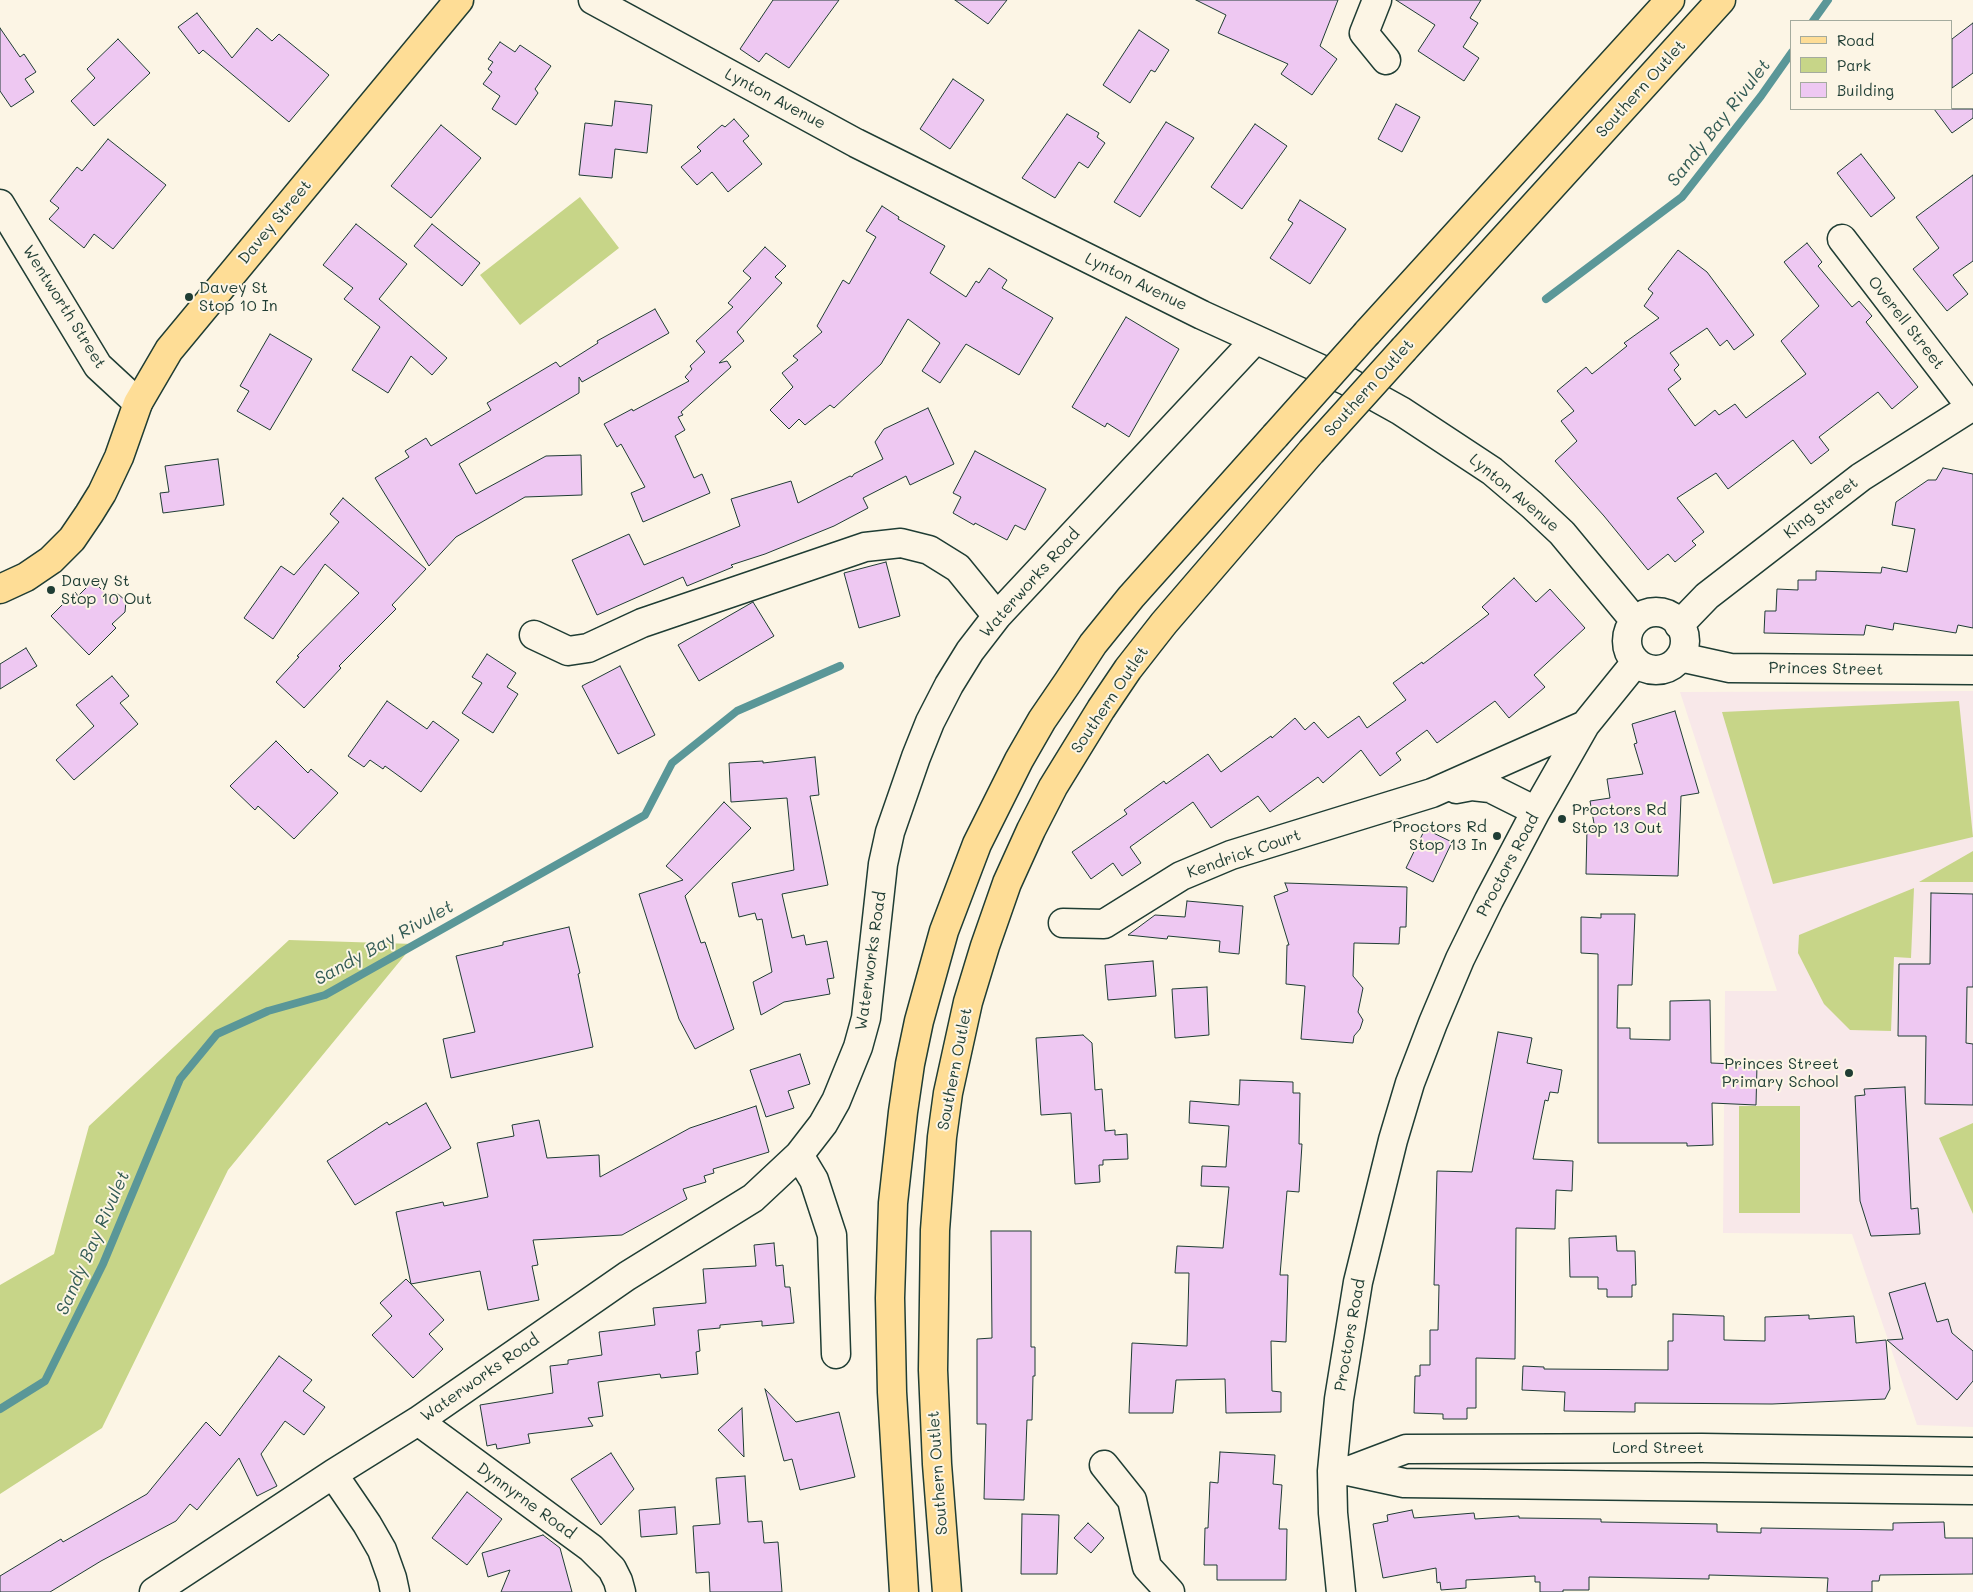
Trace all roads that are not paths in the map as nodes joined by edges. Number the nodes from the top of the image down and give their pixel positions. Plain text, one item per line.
1 (459, 0) edge
2 (593, 0) edge
3 (1377, 0) edge
4 (1670, 0) edge
5 (1721, 0) edge
6 (1386, 60) dead end
7 (0, 204) edge
8 (1842, 239) dead end
9 (1255, 340) junction
10 (138, 403) junction
11 (1972, 403) edge
12 (0, 589) edge
13 (997, 616) junction
14 (1635, 621) junction
15 (1679, 625) junction
16 (534, 635) dead end
17 (1680, 657) junction
18 (1636, 662) junction
19 (1973, 670) edge
20 (1585, 725) junction
21 (1432, 793) junction
22 (1536, 811) junction
23 (1064, 924) dead end
24 (799, 1155) junction
25 (836, 1354) dead end
26 (418, 1421) junction
27 (1702, 1448) junction
28 (1973, 1452) edge
29 (1104, 1465) dead end
30 (1340, 1471) junction
31 (333, 1474) junction
32 (1702, 1486) junction
33 (1973, 1490) edge
34 (154, 1592) edge
35 (395, 1592) edge
36 (621, 1592) edge
37 (904, 1592) edge
38 (947, 1592) edge
39 (1170, 1592) edge
40 (1340, 1592) edge

1 - 10 main road, Davey Street
2 - 9 street, Lynton Avenue
3 - 6 street
4 - 37 main road, bridge
5 - 38 main road, Southern Outlet, bridge
7 - 10 street, Wentworth Street
8 - 11 street, Overell Street
9 - 13 street, Waterworks Road
9 - 14 street, Lynton Avenue
10 - 12 main road, Davey Street
11 - 15 street, King Street
13 - 16 street
13 - 24 street, Waterworks Road
14 - 15 street
14 - 18 street
15 - 17 street
17 - 18 street
17 - 19 street, Princes Street
18 - 20 street, Proctors Road
20 - 21 street, Kendrick Court
20 - 22 street, Proctors Road
21 - 22 street, Kendrick Court
21 - 23 street, Kendrick Court
22 - 30 street, Proctors Road
24 - 25 street
24 - 26 street, Waterworks Road
26 - 31 street, Waterworks Road
26 - 36 street, Dynnyrne Road
27 - 28 street, Lord Street
27 - 30 street, Lord Street
27 - 32 street
29 - 39 street
30 - 32 street
30 - 40 street, Proctors Road
31 - 34 street, Waterworks Road
31 - 35 street
32 - 33 street

